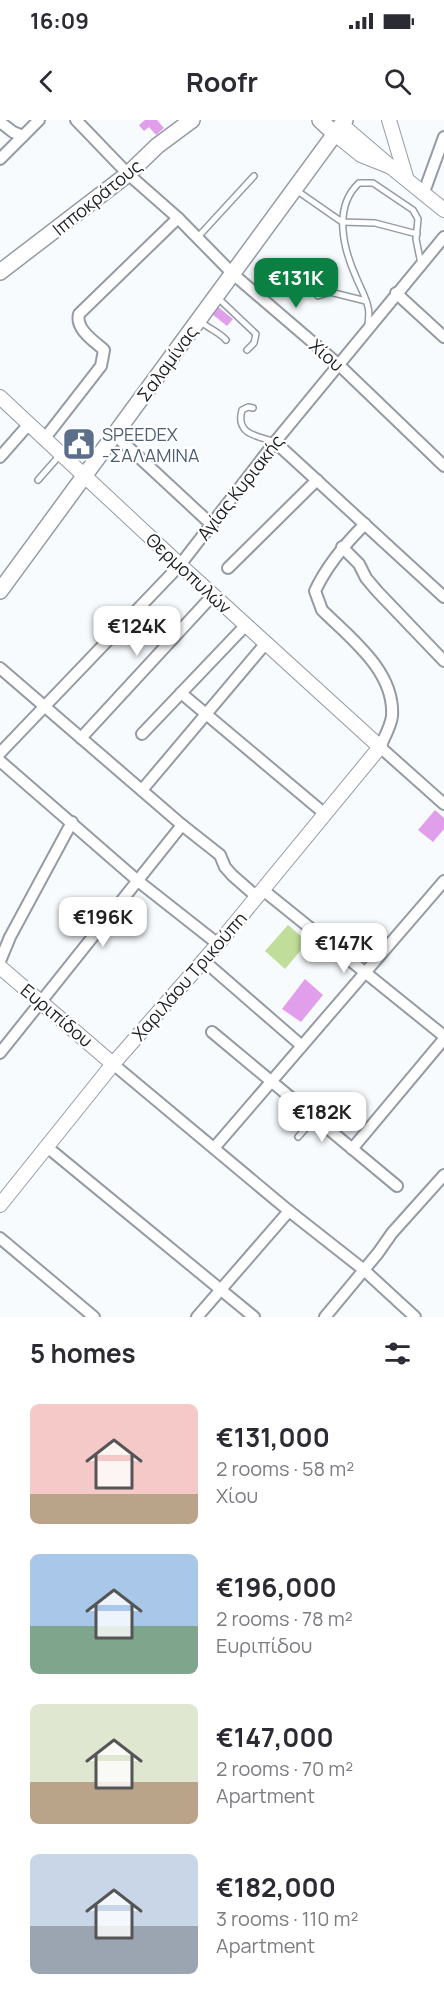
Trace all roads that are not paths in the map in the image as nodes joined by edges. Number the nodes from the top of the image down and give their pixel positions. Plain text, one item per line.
1 (39, 120) edge
2 (76, 120) edge
3 (192, 120) edge
4 (320, 120) edge
5 (389, 120) edge
6 (0, 122) edge
7 (339, 125) edge
8 (23, 136) junction
9 (444, 136) edge
10 (0, 159) edge
11 (128, 174) junction
12 (254, 176) dead end
13 (406, 177) junction
14 (295, 189) junction
15 (424, 192) junction
16 (444, 210) edge
17 (178, 218) junction
18 (342, 222) junction
19 (417, 234) junction
20 (444, 237) edge
21 (197, 238) junction
22 (421, 264) junction
23 (0, 272) edge
24 (232, 274) junction
25 (396, 293) junction
26 (216, 296) junction
27 (318, 296) dead end
28 (366, 301) junction
29 (198, 320) junction
30 (368, 328) junction
31 (444, 337) edge
32 (226, 340) dead end
33 (247, 350) dead end
34 (338, 364) junction
35 (0, 397) edge
36 (253, 408) dead end
37 (29, 424) junction
38 (114, 434) junction
39 (45, 438) junction
40 (275, 442) junction
41 (61, 454) junction
42 (0, 457) edge
43 (444, 466) edge
44 (85, 475) junction
45 (38, 480) dead end
46 (317, 480) junction
47 (365, 524) junction
48 (212, 525) junction
49 (342, 547) junction
50 (180, 565) junction
51 (228, 568) dead end
52 (0, 591) edge
53 (213, 595) junction
54 (444, 597) edge
55 (246, 625) junction
56 (266, 643) junction
57 (444, 661) edge
58 (0, 668) edge
59 (181, 693) junction
60 (44, 705) junction
61 (206, 714) junction
62 (142, 734) dead end
63 (81, 738) junction
64 (380, 747) junction
65 (0, 753) edge
66 (0, 762) edge
67 (142, 790) junction
68 (444, 804) edge
69 (325, 814) junction
70 (72, 822) junction
71 (182, 825) junction
72 (138, 881) junction
73 (444, 881) edge
74 (260, 894) junction
75 (218, 944) junction
76 (203, 960) junction
77 (0, 961) edge
78 (0, 967) edge
79 (366, 973) junction
80 (42, 1002) junction
81 (212, 1032) dead end
82 (444, 1037) edge
83 (303, 1047) junction
84 (0, 1053) edge
85 (113, 1064) junction
86 (271, 1082) junction
87 (314, 1119) junction
88 (298, 1137) dead end
89 (47, 1147) junction
90 (214, 1148) junction
91 (352, 1149) junction
92 (444, 1175) edge
93 (397, 1186) dead end
94 (0, 1205) edge
95 (289, 1211) junction
96 (0, 1238) edge
97 (364, 1270) junction
98 (221, 1289) junction
99 (94, 1317) edge
100 (197, 1317) edge
101 (254, 1317) edge
102 (324, 1317) edge
103 (415, 1317) edge

1 - 8 street
2 - 11 street, Χίου
3 - 11 main road, Ιπποκράτους
4 - 7 main road
5 - 13 street
6 - 8 street
7 - 13 street
7 - 14 main road, Σαλαμίνας
8 - 10 street
9 - 15 street
11 - 17 street, Χίου
11 - 23 main road, Ιπποκράτους
12 - 21 lane
13 - 15 street
14 - 18 lane
14 - 24 main road, Σαλαμίνας
15 - 16 street
17 - 21 street, Χίου
17 - 39 street
18 - 19 lane
18 - 19 lane
18 - 28 lane
19 - 22 lane
20 - 22 street, Αγίας Κυριακής
21 - 24 street, Χίου
22 - 25 street, Αγίας Κυριακής
24 - 26 main road, Σαλαμίνας
24 - 34 street, Χίου
25 - 30 street, Αγίας Κυριακής
25 - 31 street
26 - 29 main road, Σαλαμίνας
26 - 33 lane
27 - 28 lane
28 - 30 lane
29 - 32 lane
29 - 38 main road, Σαλαμίνας
30 - 34 street, Αγίας Κυριακής
34 - 40 street, Αγίας Κυριακής
34 - 43 street, Χίου
35 - 37 street, Θερμοπυλών
36 - 40 lane
37 - 39 street, Θερμοπυλών
37 - 42 street
38 - 44 main road, Σαλαμίνας
38 - 48 street
39 - 41 street, Θερμοπυλών
40 - 46 street
40 - 48 street, Αγίας Κυριακής
41 - 44 street, Θερμοπυλών
41 - 45 lane
44 - 50 street, Θερμοπυλών
44 - 52 main road, Σαλαμίνας
46 - 47 street
46 - 51 street
47 - 49 street
47 - 54 street
48 - 50 street, Αγίας Κυριακής
49 - 57 street
49 - 64 street
50 - 53 street, Θερμοπυλών
50 - 60 street, Αγίας Κυριακής
53 - 55 street, Θερμοπυλών
53 - 63 street
55 - 56 street, Θερμοπυλών
55 - 59 street
56 - 61 street
56 - 64 street, Θερμοπυλών
58 - 60 street
59 - 61 street
59 - 62 street
60 - 63 street
60 - 65 street, Αγίας Κυριακής
61 - 67 street
61 - 69 street
63 - 67 street
64 - 68 street
64 - 69 street, Χαριλάου Τρικούπη
66 - 70 street
67 - 71 street
69 - 74 street, Χαριλάου Τρικούπη
70 - 72 street
70 - 77 street
71 - 72 street
71 - 74 street
72 - 75 street
72 - 80 street
73 - 79 street
74 - 75 street, Χαριλάου Τρικούπη
74 - 79 street
75 - 76 street, Χαριλάου Τρικούπη
76 - 83 street
76 - 85 street, Χαριλάου Τρικούπη
78 - 80 street, Ευριπίδου
79 - 82 street
79 - 83 street
80 - 84 street
80 - 85 street, Ευριπίδου
81 - 86 street
82 - 91 street
83 - 86 street
85 - 89 street, Χαριλάου Τρικούπη
85 - 90 street
86 - 87 street
86 - 90 street
87 - 88 lane
87 - 91 street
89 - 94 street, Χαριλάου Τρικούπη
89 - 98 street
90 - 95 street
91 - 93 street
92 - 97 street
95 - 97 street
95 - 98 street
96 - 99 street
97 - 102 street
97 - 103 street
98 - 100 street
98 - 101 street

